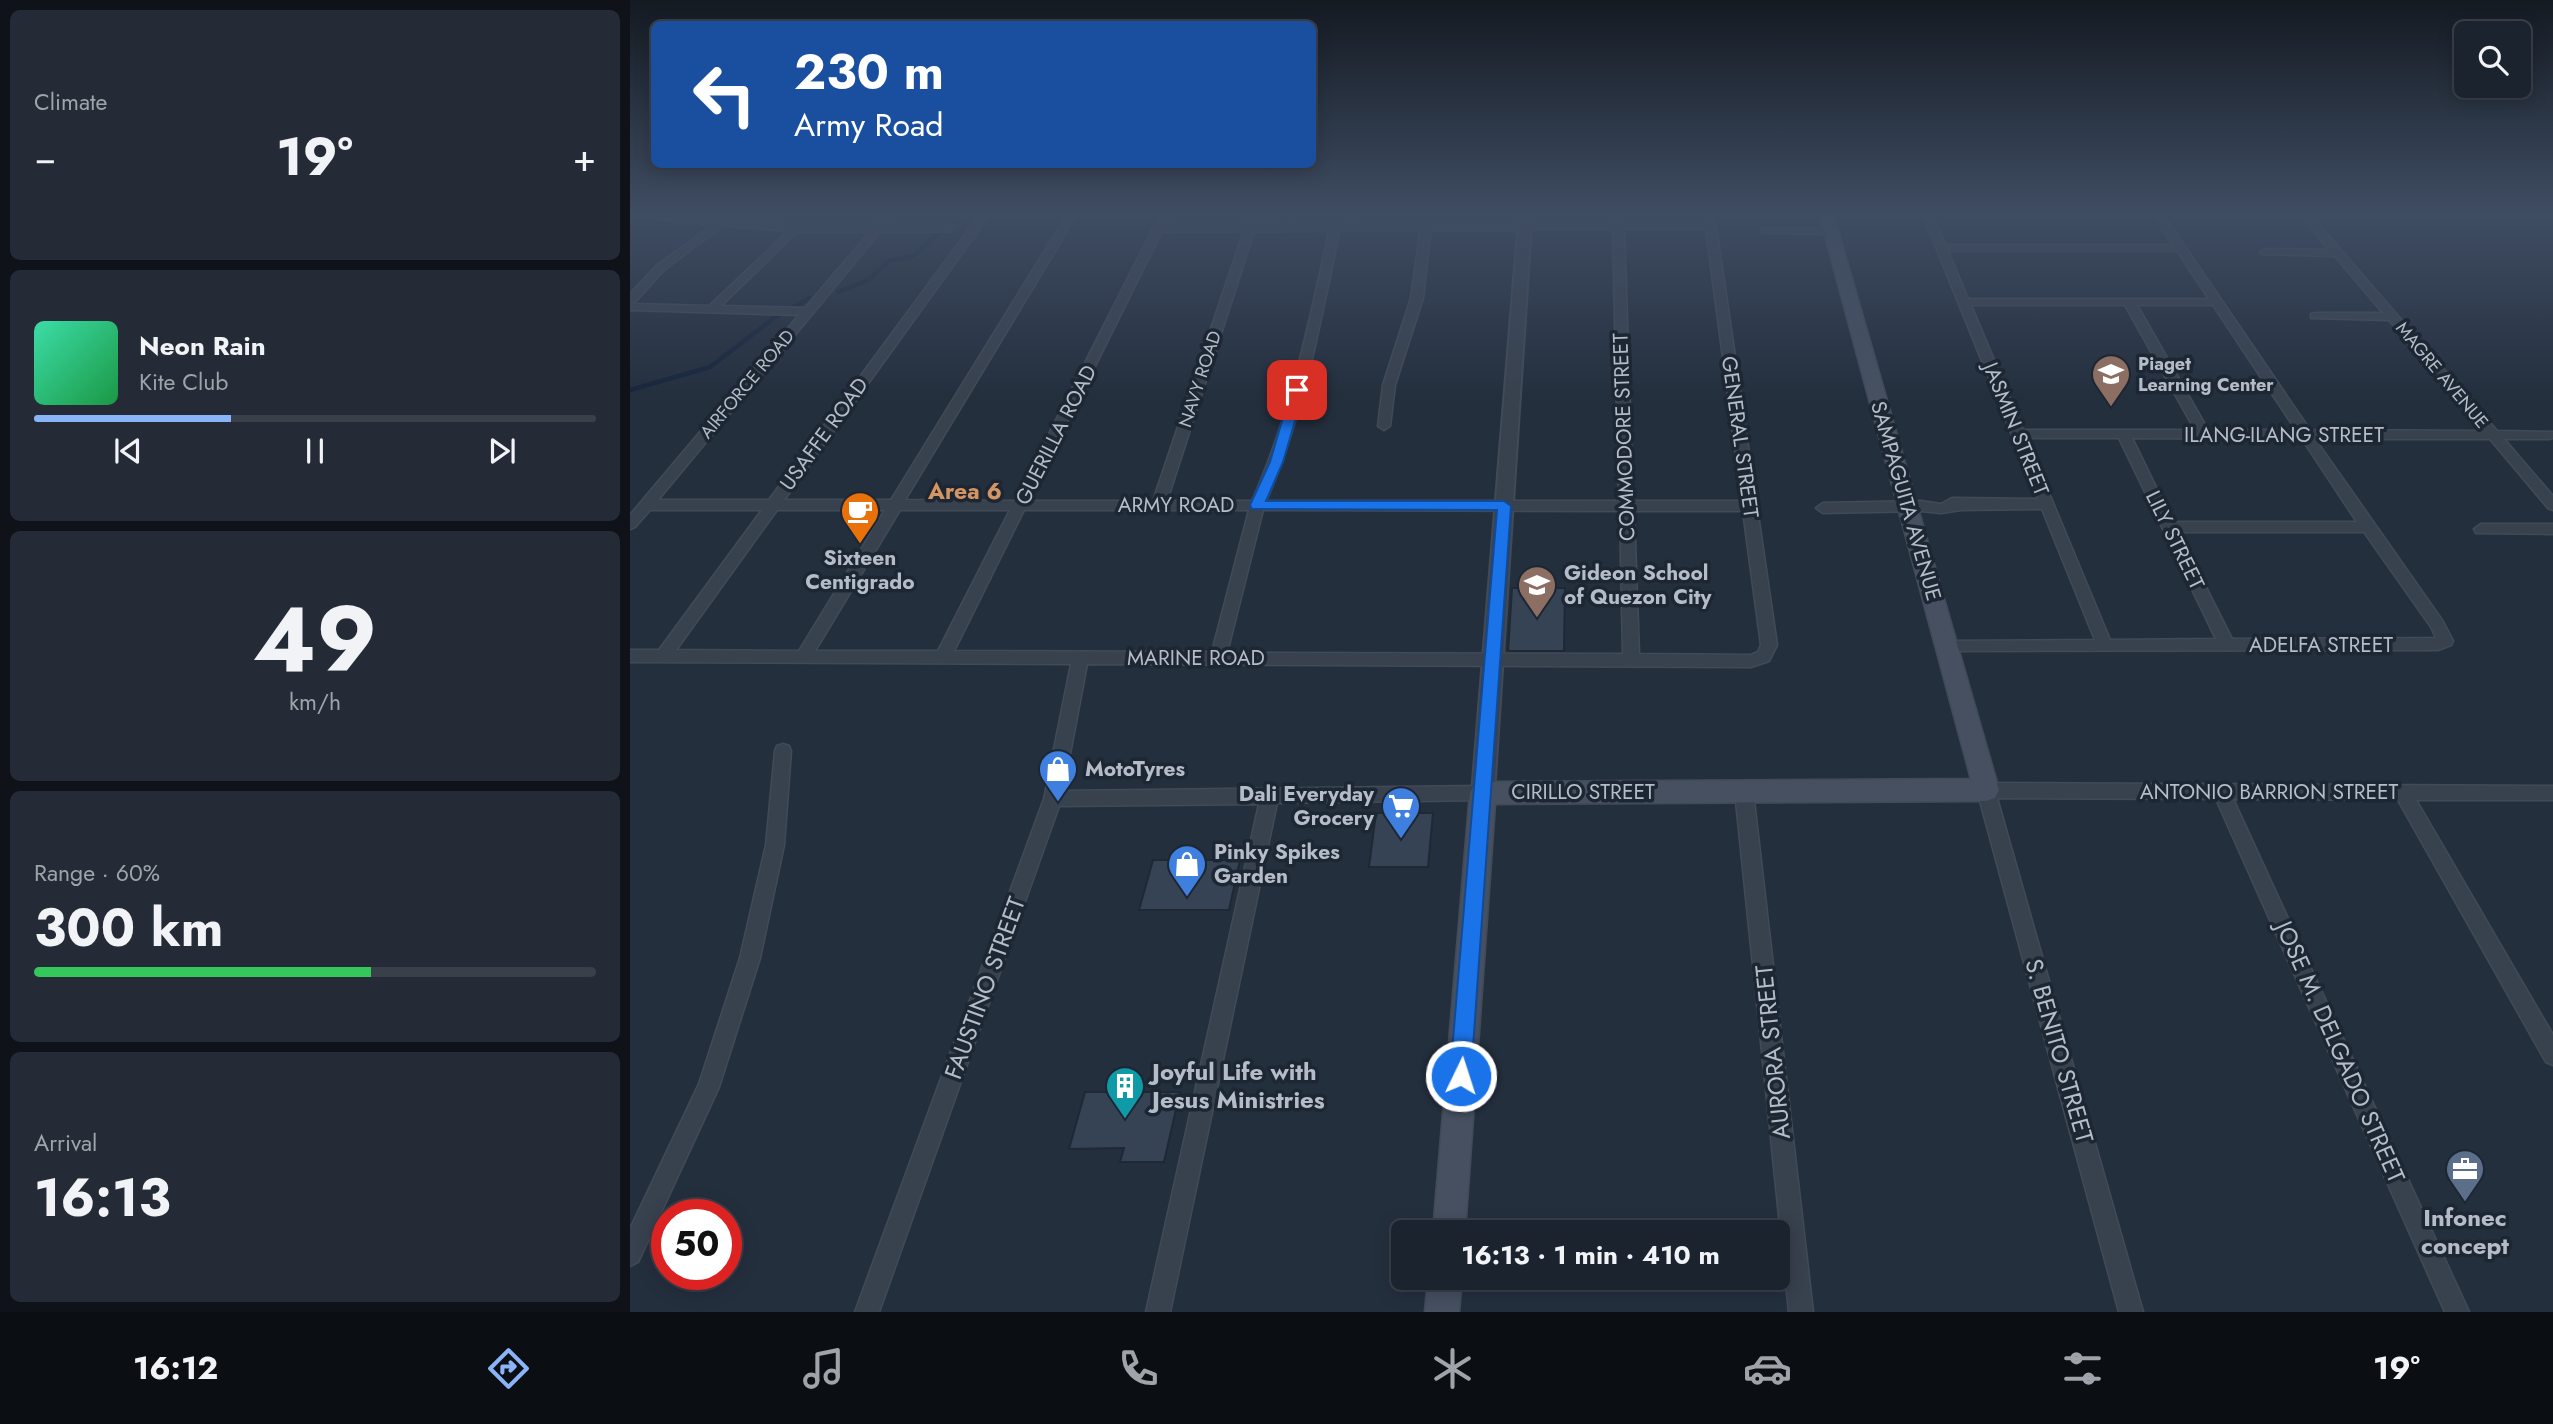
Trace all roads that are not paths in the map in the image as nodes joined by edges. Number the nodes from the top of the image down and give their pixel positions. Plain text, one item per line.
1 (654, 274) edge
2 (748, 274) edge
3 (836, 274) edge
4 (941, 274) edge
5 (1036, 274) edge
6 (1136, 274) edge
7 (1234, 274) edge
8 (1325, 274) edge
9 (1421, 274) edge
10 (1522, 274) edge
11 (1620, 274) edge
12 (1718, 274) edge
13 (1844, 274) edge
14 (1952, 274) edge
15 (2198, 274) edge
16 (2356, 274) edge
17 (630, 301) edge
18 (1964, 302) junction
19 (2129, 302) junction
20 (2217, 302) junction
21 (630, 307) edge
22 (713, 308) junction
23 (801, 312) junction
24 (2315, 316) dead end
25 (2393, 317) junction
26 (1384, 426) dead end
27 (2018, 434) junction
28 (2123, 434) junction
29 (2204, 435) junction
30 (2306, 435) junction
31 (2494, 435) junction
32 (2549, 435) dead end
33 (2047, 504) junction
34 (646, 505) junction
35 (771, 505) junction
36 (895, 505) junction
37 (1021, 505) junction
38 (1159, 505) junction
39 (1257, 505) junction
40 (2553, 505) edge
41 (1504, 506) junction
42 (1626, 506) junction
43 (1749, 506) junction
44 (1914, 506) junction
45 (1823, 508) dead end
46 (630, 524) edge
47 (2168, 527) junction
48 (2368, 527) junction
49 (2481, 529) dead end
50 (2553, 529) edge
51 (2227, 645) junction
52 (2105, 646) junction
53 (1946, 647) junction
54 (630, 656) edge
55 (663, 656) junction
56 (803, 657) junction
57 (943, 657) junction
58 (1080, 658) junction
59 (1763, 658) joint
60 (1218, 659) junction
61 (1493, 660) junction
62 (1631, 661) junction
63 (783, 751) dead end
64 (1986, 790) junction
65 (1744, 792) junction
66 (1483, 793) junction
67 (2222, 793) junction
68 (2403, 793) junction
69 (2553, 793) edge
70 (1270, 794) junction
71 (1053, 799) junction
72 (2553, 1055) edge
73 (1450, 1220) edge
74 (630, 1254) edge
75 (1444, 1290) edge
76 (867, 1312) edge
77 (1158, 1312) edge
78 (1443, 1312) edge
79 (1801, 1312) edge
80 (2131, 1312) edge
81 (2458, 1312) edge

1 - 17 street
2 - 22 street
3 - 23 street, AIRFORCE ROAD
4 - 35 street, USAFFE ROAD
5 - 36 street
6 - 37 street, GUERILLA ROAD
7 - 38 street, NAVY ROAD
8 - 39 street
9 - 26 street
10 - 41 street
11 - 42 street, COMMODORE STREET
12 - 43 street, GENERAL STREET
13 - 44 main road, SAMPAGUITA AVENUE
14 - 18 street, JASMIN STREET
15 - 20 street, ADELFA STREET
16 - 25 street, MAGRE AVENUE
18 - 19 street
18 - 27 street, JASMIN STREET
19 - 20 street
19 - 29 street
20 - 30 street, ADELFA STREET
21 - 22 street
22 - 23 street
23 - 34 street, AIRFORCE ROAD
24 - 25 street
25 - 31 street, MAGRE AVENUE
27 - 28 street, ILANG-ILANG STREET
27 - 33 street, JASMIN STREET
28 - 29 street, ILANG-ILANG STREET
28 - 47 street, LILY STREET
29 - 30 street, ILANG-ILANG STREET
30 - 31 street, ILANG-ILANG STREET
30 - 48 street, ADELFA STREET
31 - 32 street, ILANG-ILANG STREET
31 - 40 street, MAGRE AVENUE
33 - 44 street
33 - 52 street, JASMIN STREET
34 - 35 street, ARMY ROAD
34 - 46 street, AIRFORCE ROAD
35 - 36 street, ARMY ROAD
35 - 55 street, USAFFE ROAD
36 - 37 street, ARMY ROAD
36 - 56 street
37 - 38 street, ARMY ROAD
37 - 57 street, GUERILLA ROAD
38 - 39 street, ARMY ROAD
39 - 41 street, ARMY ROAD
39 - 60 street
41 - 42 street, ARMY ROAD
41 - 61 street
42 - 43 street, ARMY ROAD
42 - 62 street, COMMODORE STREET
43 - 59 street, GENERAL STREET
44 - 45 street
44 - 53 main road, SAMPAGUITA AVENUE
47 - 48 street
47 - 51 street, LILY STREET
48 - 51 street, ADELFA STREET
49 - 50 street
51 - 52 street, ADELFA STREET
52 - 53 street, ADELFA STREET
53 - 64 main road, SAMPAGUITA AVENUE
54 - 55 street, MARINE ROAD
55 - 56 street, MARINE ROAD
56 - 57 street, MARINE ROAD
57 - 58 street, MARINE ROAD
58 - 60 street, MARINE ROAD
58 - 71 street, FAUSTINO STREET
59 - 62 street, MARINE ROAD
60 - 61 street, MARINE ROAD
61 - 62 street, MARINE ROAD
61 - 66 street
63 - 74 street
64 - 65 main road, CIRILLO STREET
64 - 67 street, ANTONIO BARRION STREET
64 - 80 street, S. BENITO STREET
65 - 66 main road, CIRILLO STREET
65 - 79 street, AURORA STREET
66 - 70 street, CIRILLO STREET
66 - 73 main road
67 - 68 street, ANTONIO BARRION STREET
67 - 81 street, JOSE M. DELGADO STREET
68 - 69 street, ANTONIO BARRION STREET
68 - 72 street
70 - 71 street, CIRILLO STREET
70 - 77 street
71 - 76 street, FAUSTINO STREET
75 - 78 main road

